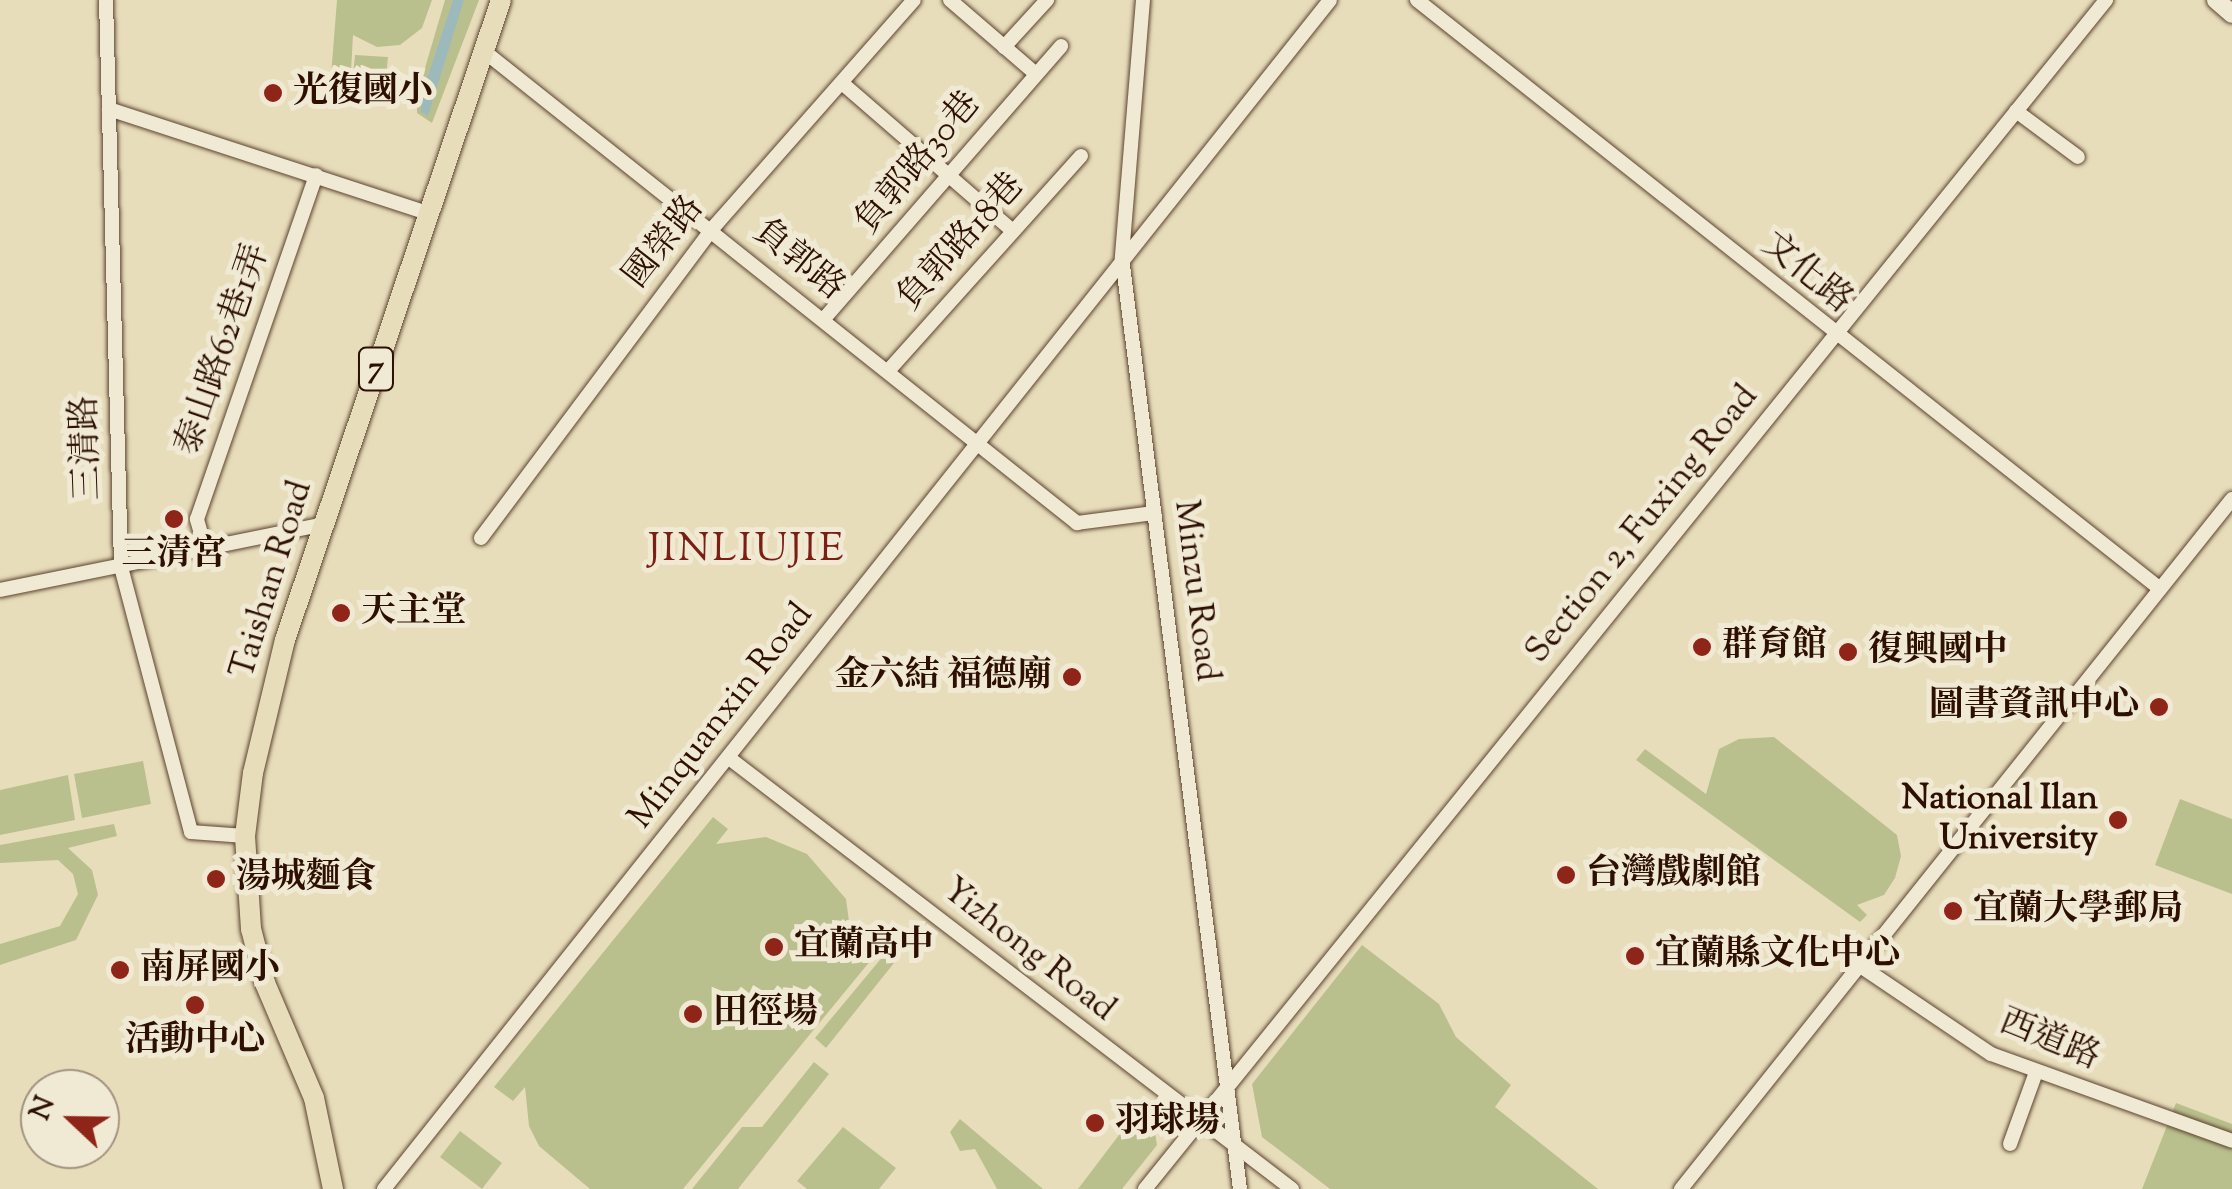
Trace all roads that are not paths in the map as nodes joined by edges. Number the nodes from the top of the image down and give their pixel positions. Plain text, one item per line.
1 (106, 0) edge
2 (501, 0) edge
3 (914, 0) edge
4 (950, 0) edge
5 (1047, 0) edge
6 (1143, 0) edge
7 (1330, 0) edge
8 (1417, 0) edge
9 (2106, 0) edge
10 (2216, 0) edge
11 (2232, 14) edge
12 (1061, 46) dead end
13 (1004, 48) junction
14 (485, 52) junction
15 (1036, 74) junction
16 (842, 83) junction
17 (109, 109) junction
18 (2016, 111) junction
19 (1082, 156) dead end
20 (2078, 157) dead end
21 (316, 175) junction
22 (948, 176) junction
23 (430, 214) junction
24 (712, 229) junction
25 (1013, 231) junction
26 (1122, 258) junction
27 (823, 320) junction
28 (1834, 335) junction
29 (888, 371) junction
30 (978, 444) junction
31 (2232, 499) edge
32 (1154, 513) junction
33 (323, 524) junction
34 (481, 538) dead end
35 (204, 544) junction
36 (121, 567) junction
37 (0, 590) edge
38 (2160, 590) junction
39 (729, 758) junction
40 (244, 836) junction
41 (1859, 965) junction
42 (2036, 1072) junction
43 (1230, 1088) junction
44 (1200, 1122) junction
45 (2232, 1141) edge
46 (2010, 1144) dead end
47 (1236, 1147) junction
48 (333, 1189) edge
49 (384, 1189) edge
50 (1145, 1189) edge
51 (1240, 1189) edge
52 (1292, 1189) edge
53 (1681, 1189) edge

1 - 17 street, 三清路
2 - 14 main road, Taishan Road / 7
3 - 16 street, 國榮路
4 - 13 street
5 - 13 street
6 - 26 street, Minzu Road
7 - 26 street, Minquanxin Road
8 - 28 street, 文化路
9 - 18 street, Section 2, Fuxing Road
10 - 11 street
12 - 15 street, 負郭路30巷
13 - 15 street
14 - 23 main road, Taishan Road / 7
14 - 24 street, 負郭路
15 - 22 street, 負郭路30巷
16 - 22 street
16 - 24 street, 國榮路
17 - 21 street
17 - 36 street, 三清路
18 - 20 street
18 - 28 street, Section 2, Fuxing Road
19 - 25 street, 負郭路18巷
21 - 23 street
21 - 35 street, 泰山路62巷1弄
22 - 25 street
22 - 27 street, 負郭路30巷
23 - 33 main road, Taishan Road / 7
24 - 27 street, 負郭路
24 - 34 street, 國榮路
25 - 29 street, 負郭路18巷
26 - 30 street, Minquanxin Road
26 - 32 street, Minzu Road
27 - 29 street, 負郭路
28 - 38 street, 文化路
28 - 43 street, Section 2, Fuxing Road
29 - 30 street, 負郭路
30 - 32 street, 負郭路
30 - 39 street, Minquanxin Road
31 - 38 street
32 - 43 street, Minzu Road
33 - 35 street
33 - 40 main road, Taishan Road / 7
35 - 36 street
36 - 37 street
36 - 40 street, 三清路
38 - 41 street
39 - 44 street, Yizhong Road
39 - 49 street, Minquanxin Road
40 - 48 main road, Taishan Road / 7
41 - 42 street, 西道路
41 - 53 street
42 - 45 street, 西道路
42 - 46 street
43 - 44 street, Section 2, Fuxing Road
43 - 47 street, Minzu Road
44 - 47 street, Yizhong Road
44 - 50 street, Section 2, Fuxing Road
47 - 51 street, Minzu Road
47 - 52 street, Yizhong Road

